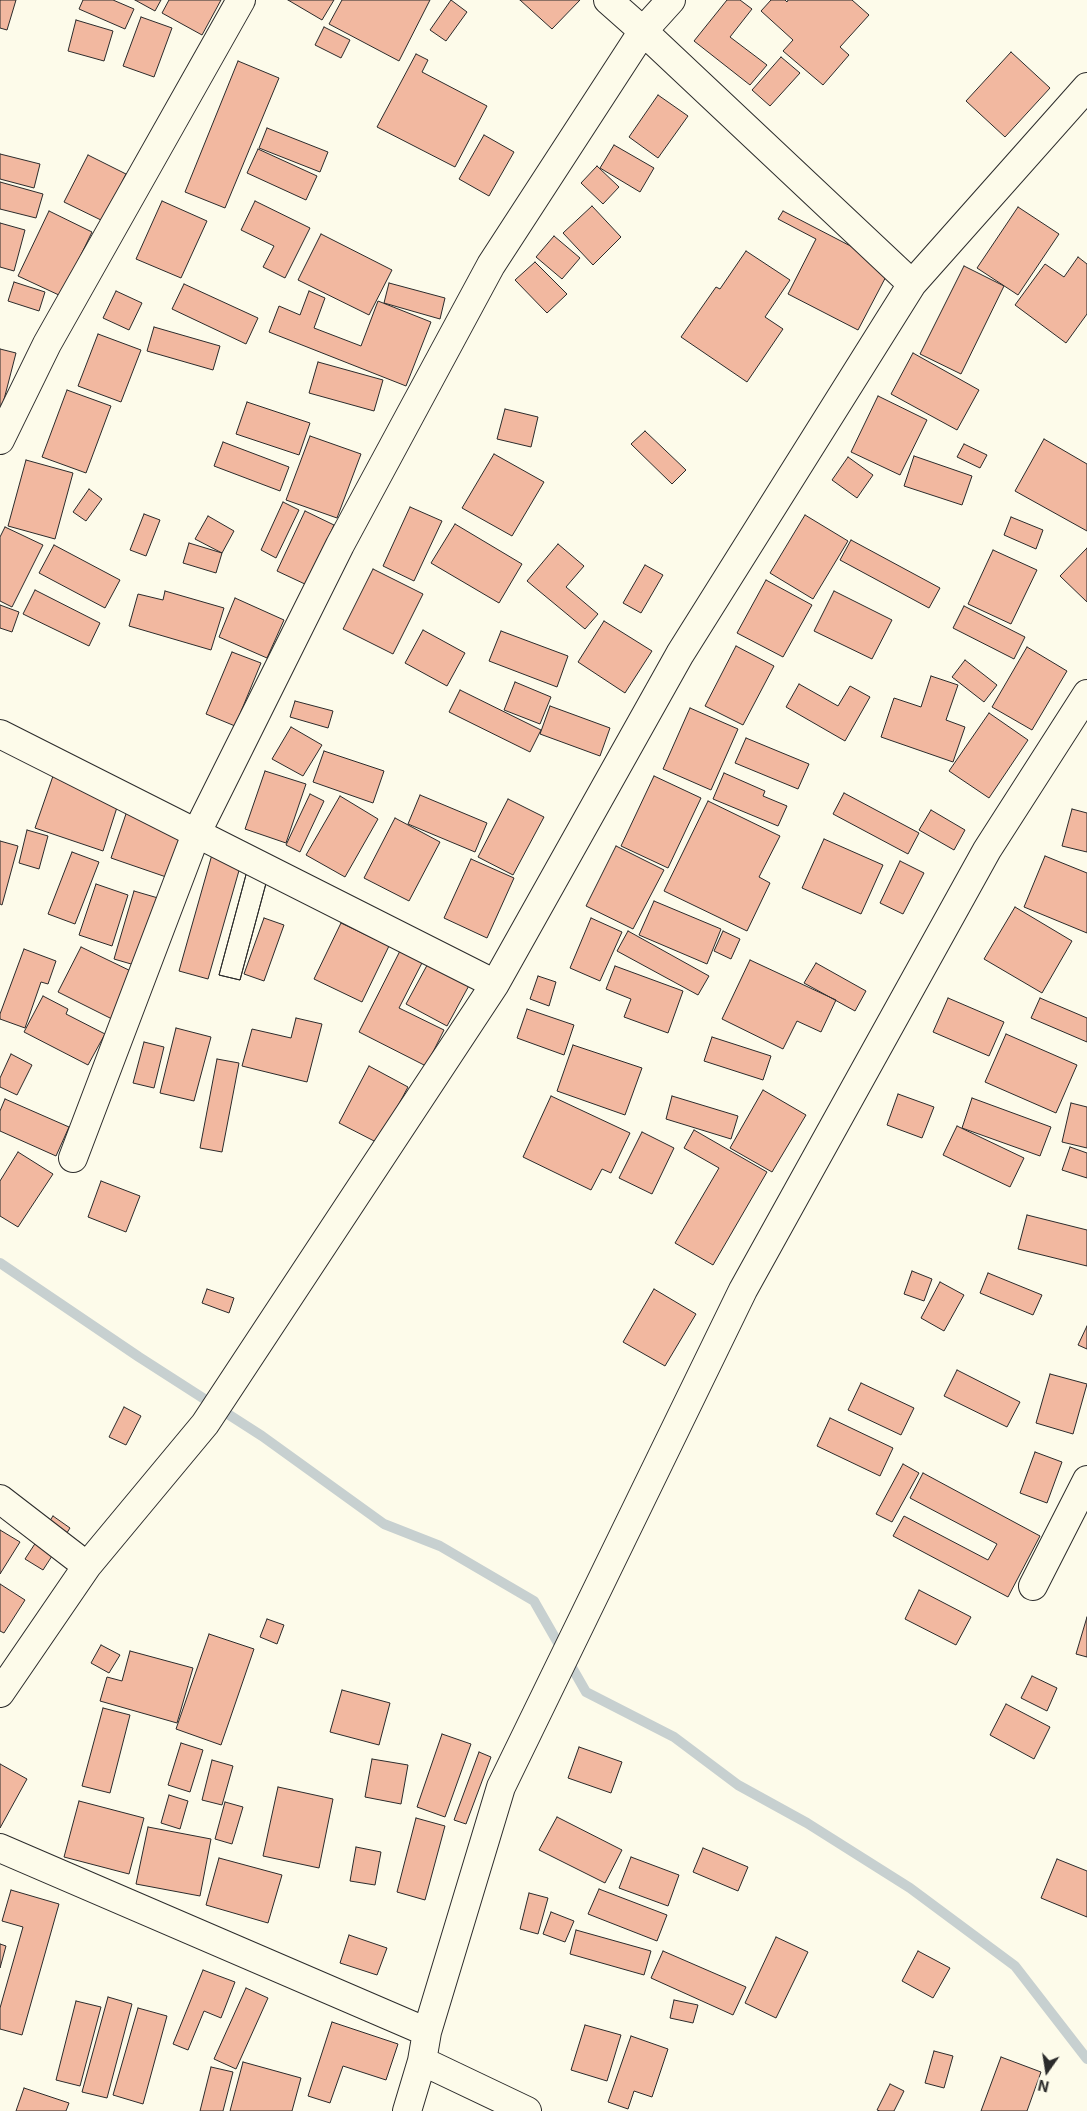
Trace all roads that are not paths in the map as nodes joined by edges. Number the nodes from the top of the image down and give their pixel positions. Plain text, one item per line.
1 (241, 0) edge
2 (608, 0) edge
3 (671, 0) edge
4 (643, 31) junction
5 (1087, 87) edge
6 (912, 284) junction
7 (0, 440) edge
8 (1087, 694) edge
9 (0, 734) edge
10 (196, 834) junction
11 (495, 984) junction
12 (73, 1158) dead end
13 (1087, 1480) edge
14 (0, 1499) edge
15 (87, 1566) junction
16 (1034, 1586) dead end
17 (0, 1693) edge
18 (0, 1848) edge
19 (427, 2032) junction
20 (422, 2061) junction
21 (407, 2111) edge
22 (527, 2111) edge

1 - 7 street
2 - 4 street
3 - 4 street
4 - 6 street
4 - 10 street
5 - 6 street
6 - 11 street
8 - 19 street
9 - 10 street
10 - 11 street
10 - 12 street
11 - 15 street
13 - 16 street
14 - 15 street
15 - 17 street
18 - 19 street
19 - 20 street
20 - 21 street
20 - 22 street

